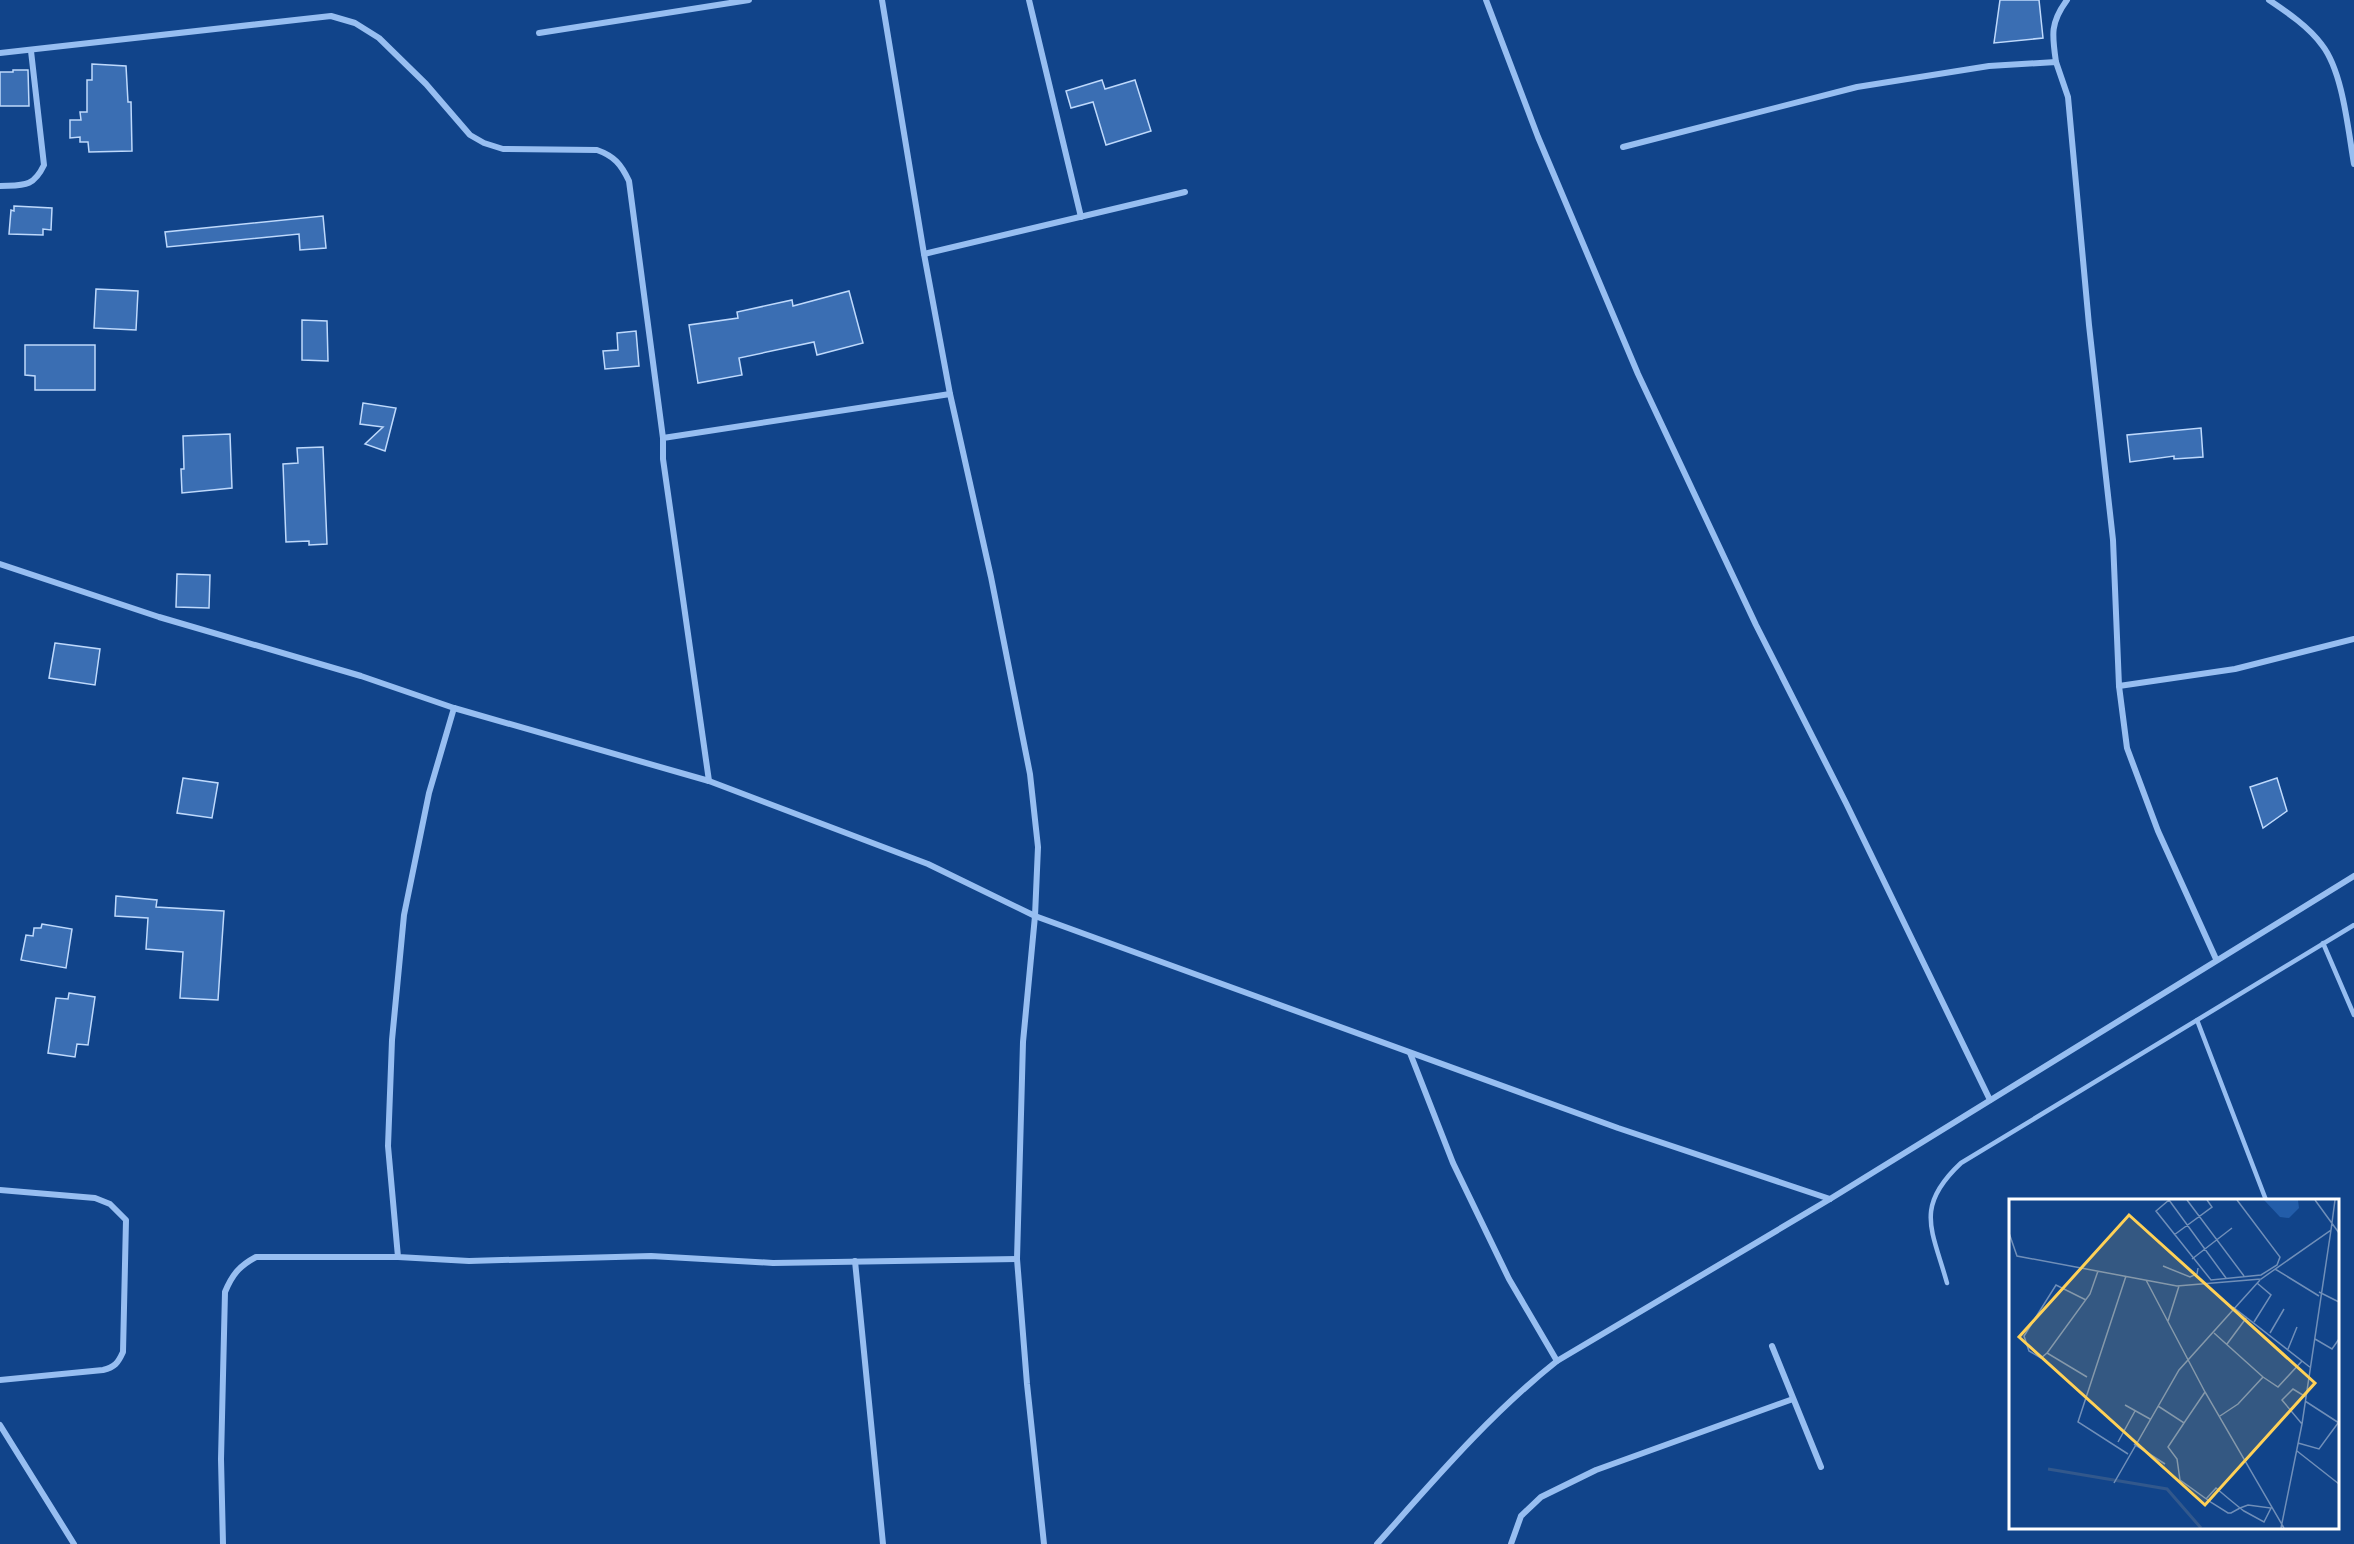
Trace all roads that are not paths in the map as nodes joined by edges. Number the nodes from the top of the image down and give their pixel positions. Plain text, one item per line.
1 (749, 0) edge
2 (882, 0) edge
3 (1029, 0) edge
4 (1486, 0) edge
5 (2067, 0) edge
6 (2269, 0) edge
7 (538, 33) dead end
8 (31, 51) junction
9 (0, 53) edge
10 (2056, 62) junction
11 (1623, 147) dead end
12 (2354, 164) edge
13 (0, 186) edge
14 (1185, 192) dead end
15 (1082, 217) junction
16 (924, 254) junction
17 (950, 394) junction
18 (663, 438) junction
19 (0, 564) edge
20 (2354, 639) edge
21 (2119, 686) junction
22 (454, 708) junction
23 (709, 782) junction
24 (2354, 876) edge
25 (1035, 916) junction
26 (2354, 925) edge
27 (2323, 944) junction
28 (2217, 959) junction
29 (2354, 1015) edge
30 (2197, 1020) junction
31 (1410, 1053) junction
32 (1990, 1100) junction
33 (0, 1190) edge
34 (1830, 1199) junction
35 (2266, 1199) edge
36 (398, 1257) junction
37 (1017, 1258) junction
38 (855, 1261) junction
39 (1947, 1283) dead end
40 (1772, 1346) dead end
41 (1557, 1361) junction
42 (0, 1380) edge
43 (1793, 1399) junction
44 (0, 1425) edge
45 (1821, 1467) dead end
46 (74, 1544) edge
47 (223, 1544) edge
48 (883, 1544) edge
49 (1044, 1544) edge
50 (1377, 1544) edge
51 (1511, 1544) edge

1 - 7 street
2 - 16 street
3 - 15 street
4 - 32 street
5 - 10 street
6 - 12 street
8 - 9 street
8 - 13 street
8 - 18 street
10 - 11 street
10 - 21 street
14 - 15 street
15 - 16 street
16 - 17 street
17 - 18 street
17 - 25 street
18 - 23 street
19 - 22 street
20 - 21 street
21 - 28 street
22 - 23 street
22 - 36 street
23 - 25 street
24 - 28 street
25 - 31 street
25 - 37 street
26 - 27 lane
27 - 29 lane
27 - 30 lane
28 - 32 street
30 - 35 lane
30 - 39 lane
31 - 34 street
31 - 41 street
32 - 34 street
33 - 42 street
34 - 41 street
36 - 38 street
36 - 47 street
37 - 38 street
37 - 49 street
38 - 48 street
40 - 43 street
41 - 50 street
43 - 45 street
43 - 51 street
44 - 46 street

